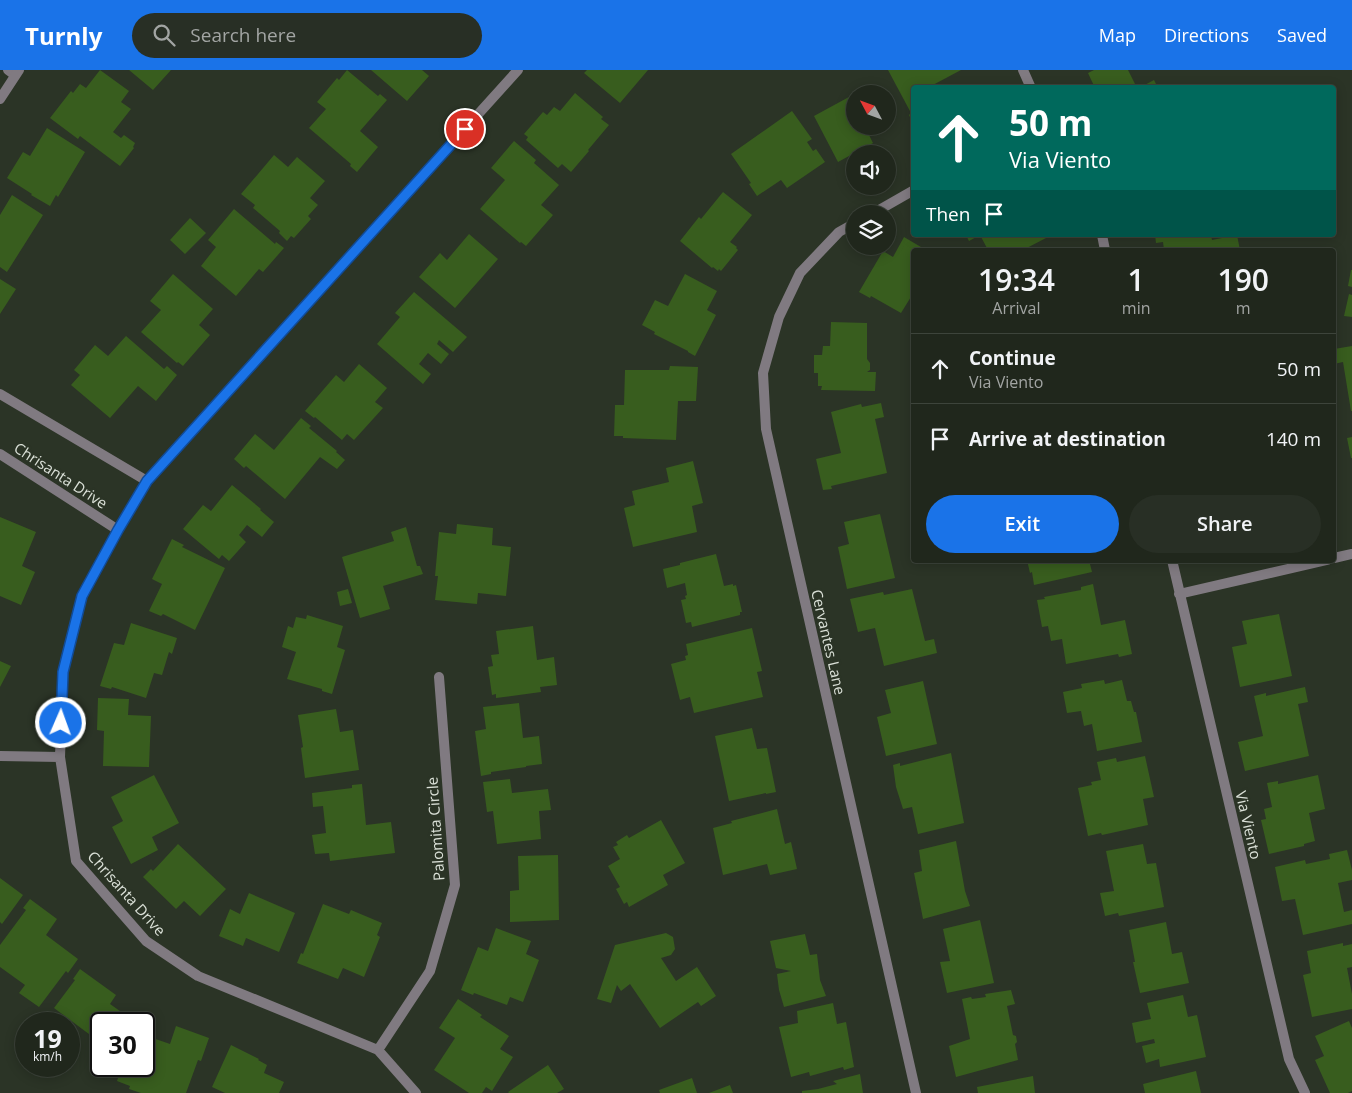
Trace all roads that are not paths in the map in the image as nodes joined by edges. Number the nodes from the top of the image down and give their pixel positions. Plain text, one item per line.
1 (518, 70) edge
2 (1022, 70) edge
3 (14, 72) edge
4 (1030, 85) edge
5 (0, 99) edge
6 (911, 192) edge
7 (888, 205) edge
8 (846, 228) edge
9 (0, 394) edge
10 (0, 454) edge
11 (147, 481) junction
12 (118, 530) junction
13 (1352, 554) edge
14 (1336, 558) edge
15 (1173, 563) edge
16 (1314, 563) edge
17 (1179, 594) junction
18 (439, 676) dead end
19 (0, 756) edge
20 (60, 757) junction
21 (378, 1050) junction
22 (416, 1093) edge
23 (916, 1093) edge
24 (1305, 1093) edge

1 - 11 street
2 - 4 street
3 - 5 street
6 - 7 street
8 - 23 street, Cervantes Lane
9 - 11 street
10 - 12 street, Chrisanta Drive
11 - 12 street
12 - 20 street, Chrisanta Drive
13 - 14 street
15 - 17 street, Via Viento
16 - 17 street
17 - 24 street, Via Viento
18 - 21 street, Palomita Circle
19 - 20 street
20 - 21 street, Chrisanta Drive
21 - 22 street, Chrisanta Drive

